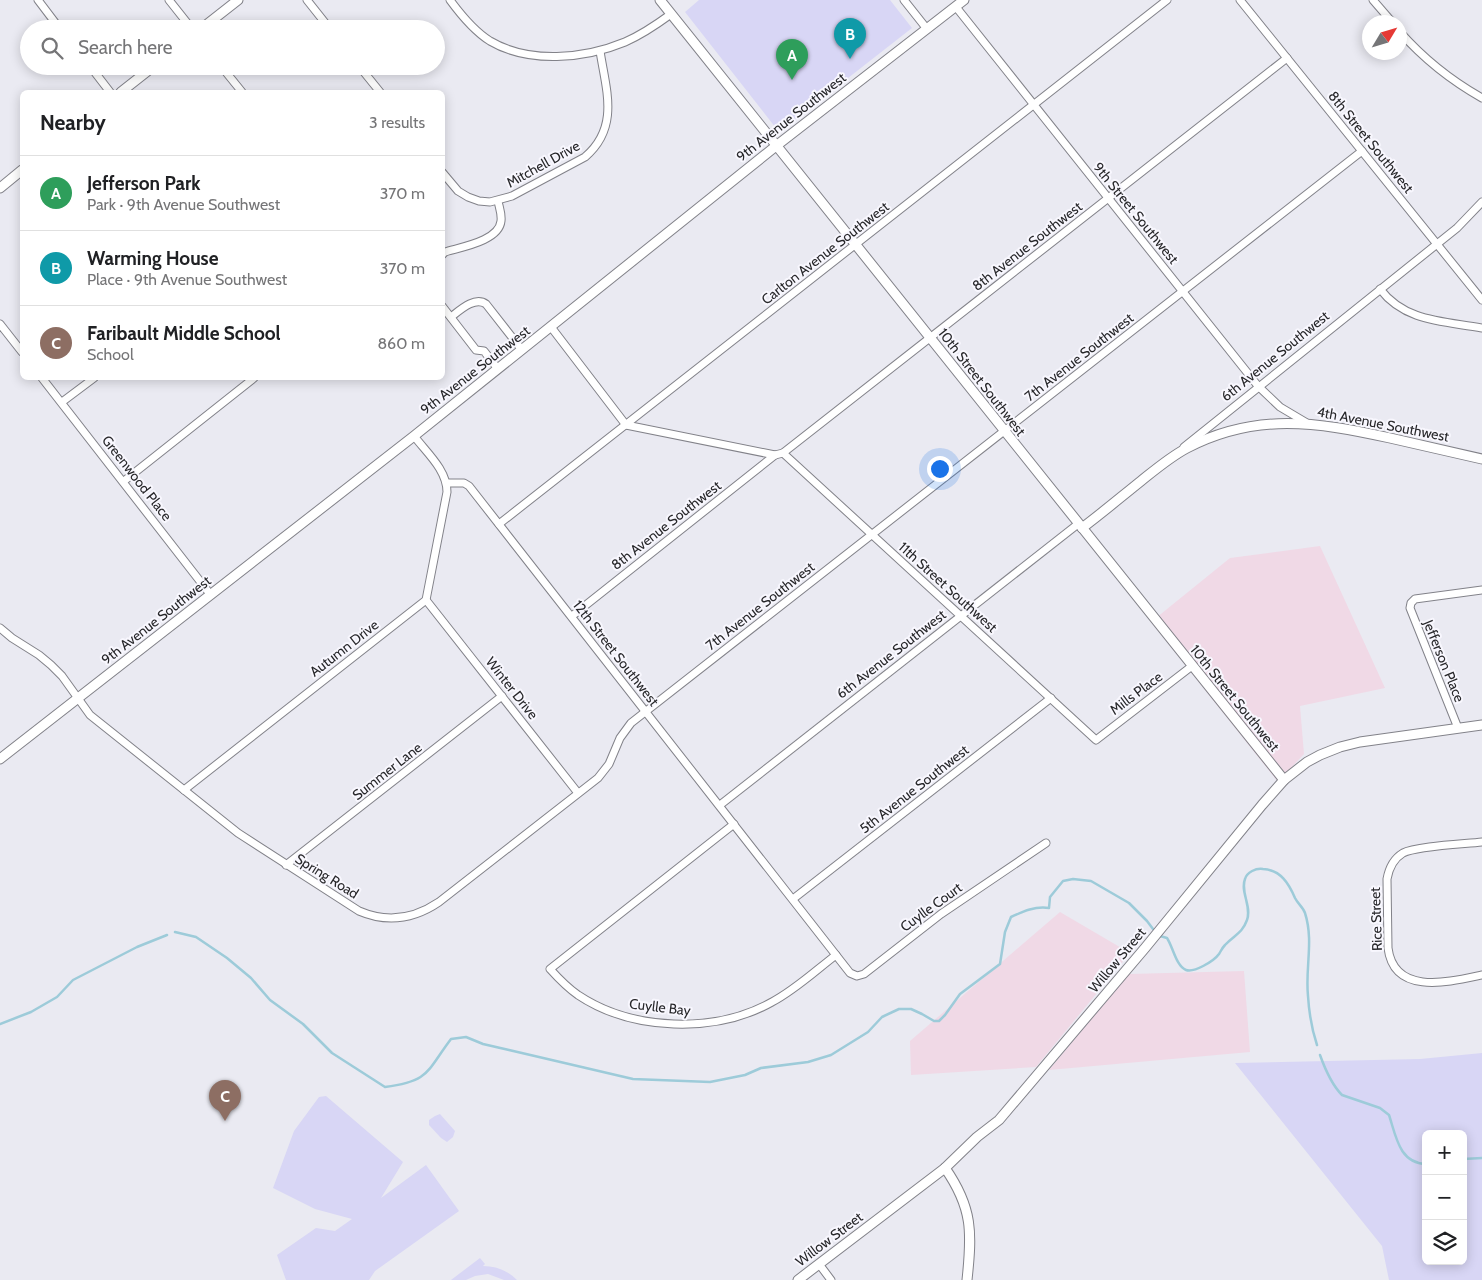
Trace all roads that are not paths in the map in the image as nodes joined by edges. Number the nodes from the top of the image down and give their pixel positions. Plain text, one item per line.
1 (38, 0) edge
2 (169, 0) edge
3 (238, 0) edge
4 (308, 0) edge
5 (450, 0) edge
6 (660, 0) edge
7 (904, 0) edge
8 (964, 0) edge
9 (1167, 0) edge
10 (1240, 0) edge
11 (1373, 0) edge
12 (956, 7) junction
13 (671, 14) junction
14 (1386, 15) edge
15 (53, 20) edge
16 (185, 20) edge
17 (212, 20) edge
18 (323, 20) edge
19 (926, 29) junction
20 (1407, 39) edge
21 (600, 50) junction
22 (1287, 58) junction
23 (97, 75) edge
24 (143, 75) edge
25 (228, 75) edge
26 (366, 75) edge
27 (108, 90) edge
28 (124, 90) edge
29 (240, 90) edge
30 (378, 90) edge
31 (1482, 98) edge
32 (1034, 105) junction
33 (776, 146) junction
34 (1362, 151) junction
35 (20, 172) edge
36 (445, 176) edge
37 (0, 188) edge
38 (1108, 199) junction
39 (498, 201) junction
40 (1482, 202) edge
41 (1436, 244) junction
42 (854, 246) junction
43 (445, 252) edge
44 (1380, 290) junction
45 (1182, 292) junction
46 (1482, 300) edge
47 (445, 310) edge
48 (451, 317) junction
49 (0, 324) edge
50 (551, 327) junction
51 (1482, 328) edge
52 (930, 338) junction
53 (20, 349) edge
54 (522, 350) junction
55 (498, 369) junction
56 (44, 380) edge
57 (91, 380) edge
58 (251, 380) edge
59 (1258, 386) junction
60 (62, 402) junction
61 (1308, 423) junction
62 (626, 425) junction
63 (1004, 432) junction
64 (414, 436) junction
65 (779, 454) junction
66 (1482, 459) edge
67 (1166, 461) junction
68 (124, 481) junction
69 (447, 483) junction
70 (499, 524) junction
71 (1080, 526) junction
72 (872, 535) junction
73 (1482, 590) edge
74 (210, 594) junction
75 (426, 600) junction
76 (572, 616) junction
77 (961, 617) junction
78 (0, 628) edge
79 (1192, 666) junction
80 (502, 696) junction
81 (77, 698) junction
82 (1050, 698) junction
83 (645, 712) junction
84 (1482, 725) edge
85 (1458, 728) junction
86 (1096, 740) joint
87 (0, 759) edge
88 (1284, 780) junction
89 (184, 790) junction
90 (578, 793) junction
91 (720, 805) junction
92 (734, 824) junction
93 (1482, 842) edge
94 (1046, 843) dead end
95 (286, 865) junction
96 (793, 899) junction
97 (836, 955) junction
98 (1482, 974) edge
99 (945, 1168) junction
100 (819, 1264) junction
101 (798, 1280) edge
102 (832, 1280) edge
103 (967, 1280) edge

1 - 15 street
2 - 16 street
3 - 17 street
4 - 18 street
5 - 21 street
6 - 13 street, 10th Street Southwest
7 - 19 street
8 - 12 street, 9th Avenue Southwest
9 - 32 street, Carlton Avenue Southwest
10 - 22 street, 8th Street Southwest
11 - 14 street
12 - 19 street, 9th Avenue Southwest
12 - 32 street, 9th Street Southwest
13 - 21 street
13 - 33 street, 10th Street Southwest
19 - 33 street, 9th Avenue Southwest
20 - 31 street
21 - 39 street, Mitchell Drive
22 - 34 street, 8th Street Southwest
22 - 38 street, 8th Avenue Southwest
23 - 27 street
24 - 28 street
25 - 29 street
26 - 30 street
32 - 38 street, 9th Street Southwest
32 - 42 street, Carlton Avenue Southwest
33 - 42 street, 10th Street Southwest
33 - 50 street, 9th Avenue Southwest
34 - 41 street, 8th Street Southwest
34 - 45 street, 7th Avenue Southwest
35 - 37 street
36 - 39 street, Mitchell Drive
38 - 45 street, 9th Street Southwest
38 - 52 street, 8th Avenue Southwest
39 - 43 street
40 - 41 street, 6th Avenue Southwest
41 - 44 street, 6th Avenue Southwest
41 - 46 street, 8th Street Southwest
42 - 52 street, 10th Street Southwest
42 - 62 street, Carlton Avenue Southwest
44 - 51 street
44 - 59 street, 6th Avenue Southwest
45 - 59 street, 9th Street Southwest
45 - 63 street, 7th Avenue Southwest
47 - 48 street
48 - 54 street
48 - 55 street
49 - 53 street
50 - 54 street, 9th Avenue Southwest
50 - 62 street
52 - 63 street, 10th Street Southwest
52 - 65 street, 8th Avenue Southwest
54 - 55 street, 9th Avenue Southwest
55 - 64 street, 9th Avenue Southwest
56 - 60 street, Greenwood Place
57 - 60 street
58 - 68 street
59 - 61 street, 9th Street Southwest
59 - 67 street, 6th Avenue Southwest
60 - 68 street, Greenwood Place
61 - 66 street, 4th Avenue Southwest
61 - 67 street, 4th Avenue Southwest
62 - 65 street
62 - 70 street, Carlton Avenue Southwest
63 - 71 street, 10th Street Southwest
63 - 72 street, 7th Avenue Southwest
64 - 69 street
64 - 74 street, 9th Avenue Southwest
65 - 72 street, 11th Street Southwest
65 - 76 street, 8th Avenue Southwest
67 - 71 street, 6th Avenue Southwest
68 - 74 street, Greenwood Place
69 - 70 street, 12th Street Southwest
69 - 75 street
70 - 76 street, 12th Street Southwest
71 - 77 street, 6th Avenue Southwest
71 - 79 street, 10th Street Southwest
72 - 77 street, 11th Street Southwest
72 - 83 street, 7th Avenue Southwest
73 - 85 street, Jefferson Place
74 - 81 street, 9th Avenue Southwest
75 - 80 street, Winter Drive
75 - 89 street, Autumn Drive
76 - 83 street, 12th Street Southwest
77 - 82 street, 11th Street Southwest
77 - 91 street, 6th Avenue Southwest
78 - 81 street, Spring Road
79 - 86 street, Mills Place
79 - 88 street, 10th Street Southwest
80 - 90 street, Winter Drive
80 - 95 street, Summer Lane
81 - 87 street, 9th Avenue Southwest
81 - 89 street, Spring Road
82 - 86 street, 11th Street Southwest
82 - 96 street, 5th Avenue Southwest
83 - 90 street, Spring Road
83 - 91 street, 12th Street Southwest
84 - 85 street, Willow Street
85 - 88 street, Willow Street
88 - 99 street, Willow Street
89 - 95 street, Spring Road
90 - 95 street, Spring Road
91 - 92 street, 12th Street Southwest
92 - 96 street, 12th Street Southwest
92 - 97 street, Cuylle Bay
93 - 98 street, Rice Street
94 - 97 street, Cuylle Court
96 - 97 street
99 - 100 street, Willow Street
99 - 103 street
100 - 101 street, Willow Street
100 - 102 street

